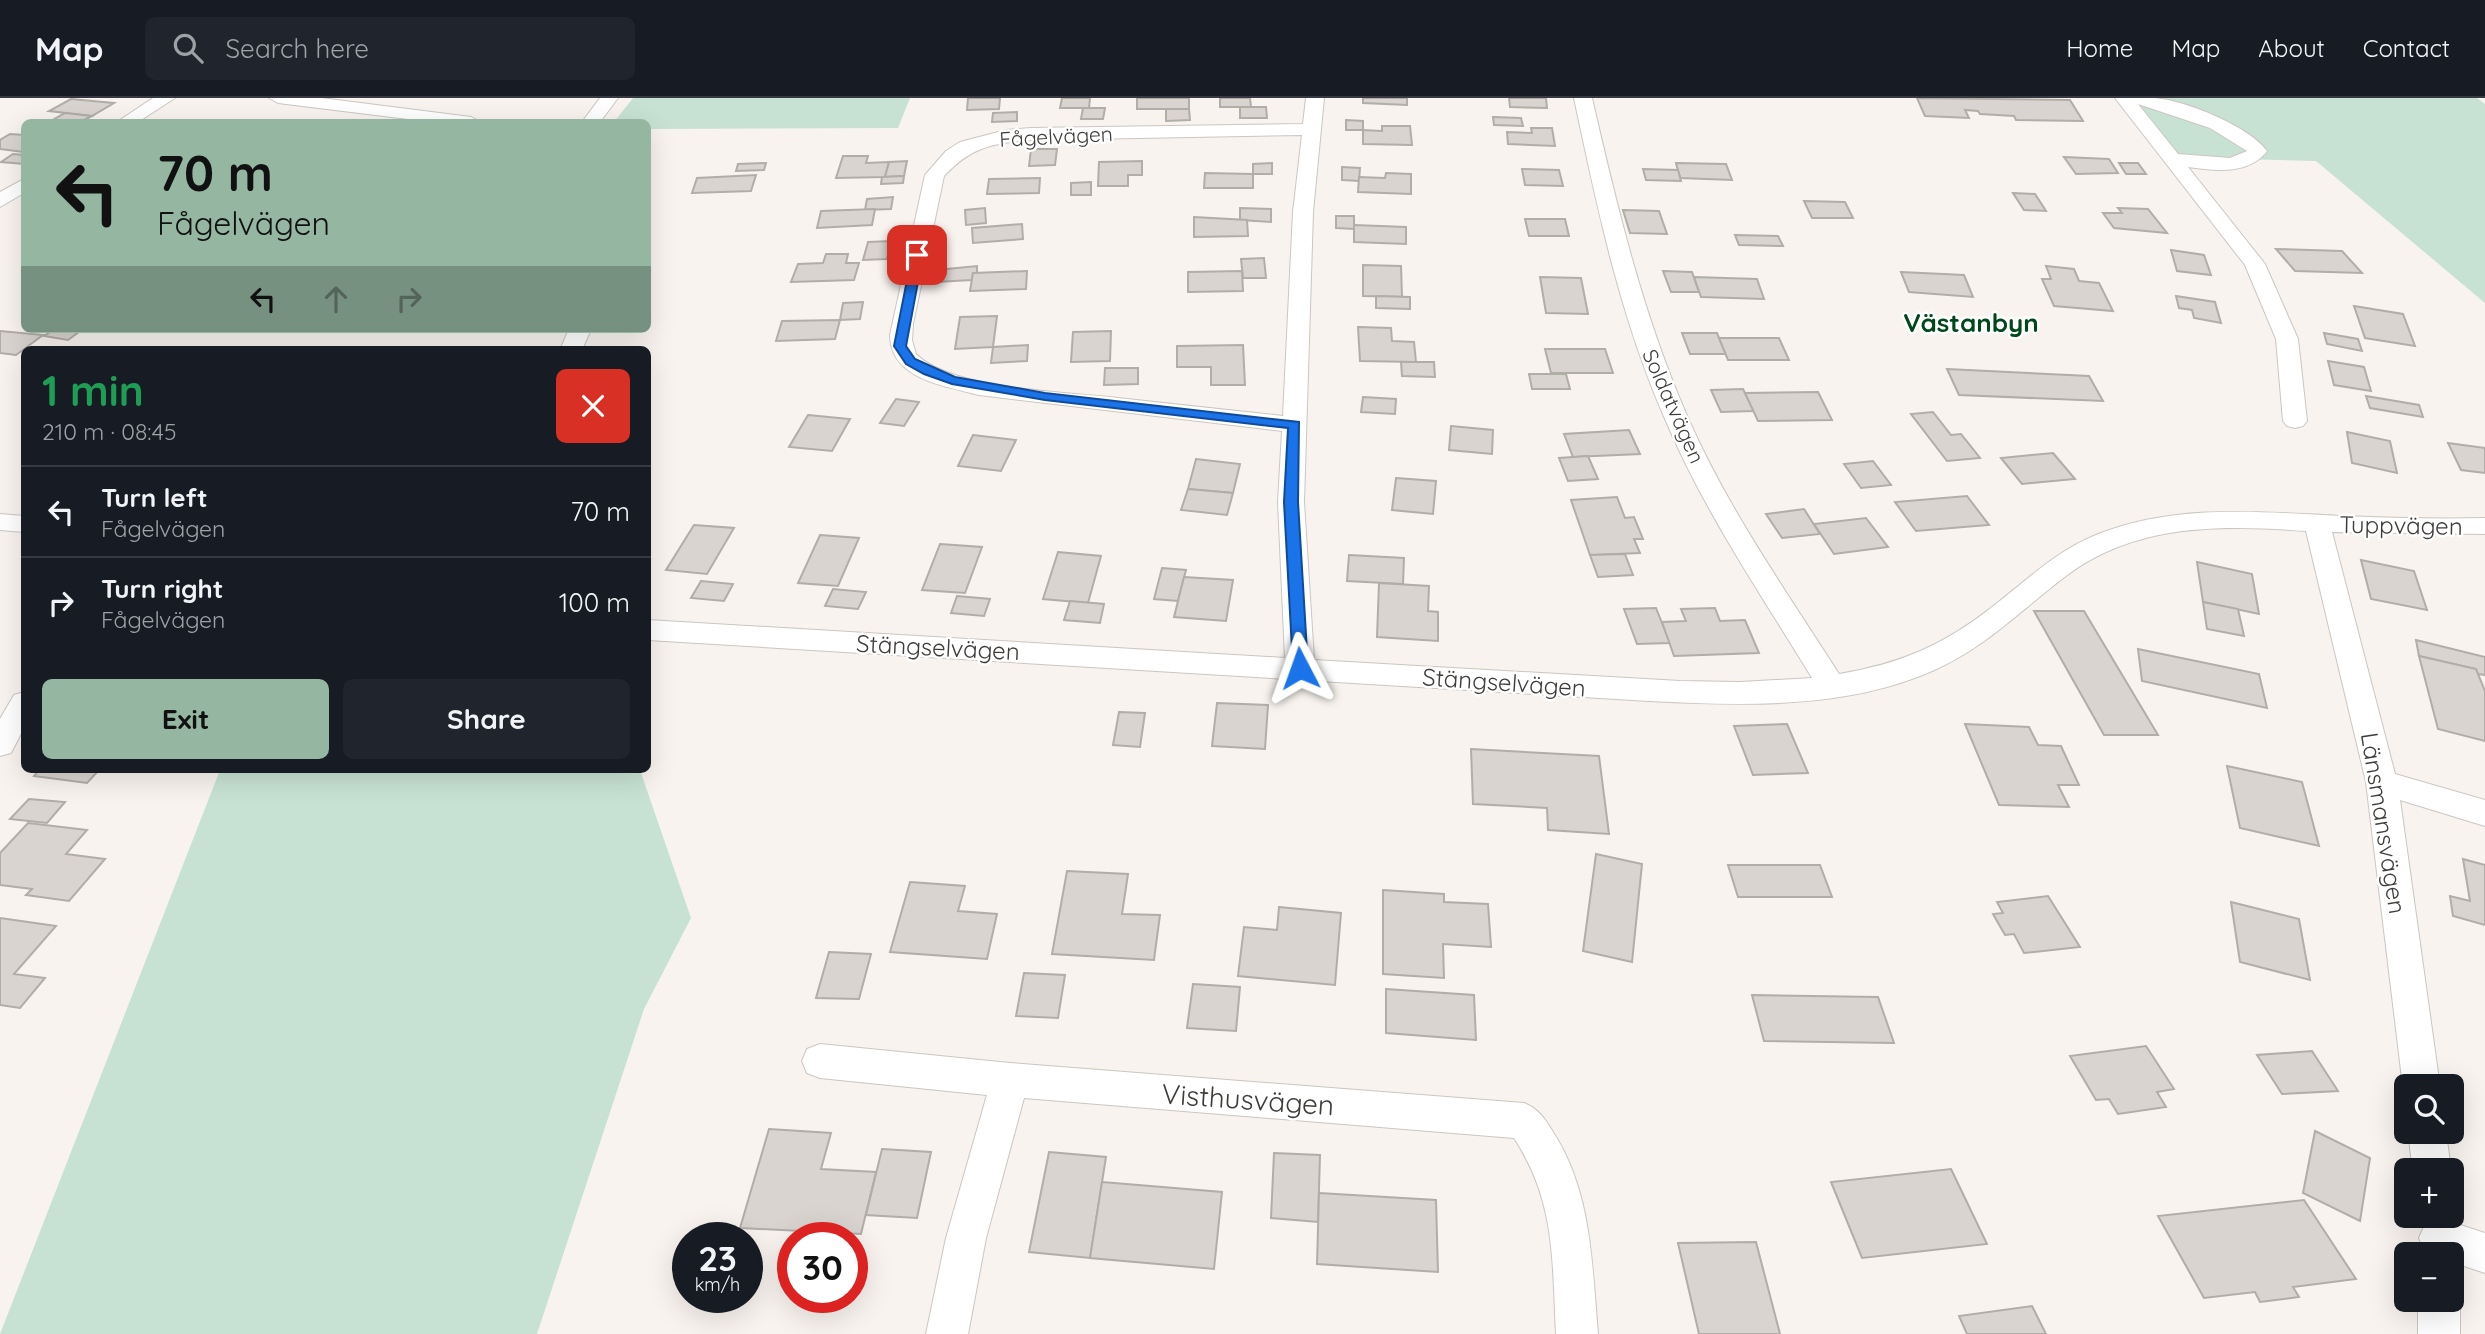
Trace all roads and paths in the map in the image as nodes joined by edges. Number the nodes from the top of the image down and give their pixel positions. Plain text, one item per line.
1 (166, 98) edge
2 (278, 98) edge
3 (608, 98) edge
4 (1315, 98) edge
5 (1583, 98) edge
6 (2124, 98) edge
7 (2138, 98) edge
8 (365, 103) edge
9 (130, 119) edge
10 (435, 119) edge
11 (593, 119) edge
12 (1313, 129) junction
13 (2174, 159) junction
14 (21, 187) edge
15 (0, 201) edge
16 (2295, 421) dead end
17 (1294, 425) junction
18 (0, 522) edge
19 (2317, 523) junction
20 (21, 524) edge
21 (2485, 526) edge
22 (651, 630) edge
23 (1300, 668) junction
24 (1832, 686) junction
25 (21, 708) edge
26 (0, 745) edge
27 (2382, 782) junction
28 (2485, 813) edge
29 (820, 1061) dead end
30 (2419, 1074) edge
31 (1010, 1080) junction
32 (2438, 1236) edge
33 (2485, 1253) edge
34 (2439, 1312) edge
35 (947, 1334) edge
36 (1577, 1334) edge
37 (2439, 1334) edge

1 - 9 street
2 - 8 street
3 - 11 street
4 - 12 street
5 - 24 street, Soldatvägen
6 - 13 street
7 - 13 street
8 - 10 street
12 - 17 street
12 - 17 street, Fågelvägen
13 - 16 street
14 - 15 street
17 - 23 street
18 - 20 street
19 - 21 street, Tuppvägen
19 - 24 street, Stängselvägen
19 - 27 street, Länsmansvägen
22 - 23 street, Stängselvägen
23 - 24 street, Stängselvägen
25 - 26 street
27 - 28 street
27 - 30 street, Länsmansvägen
29 - 31 street
31 - 35 street
31 - 36 street, Visthusvägen
32 - 33 street
34 - 37 street

